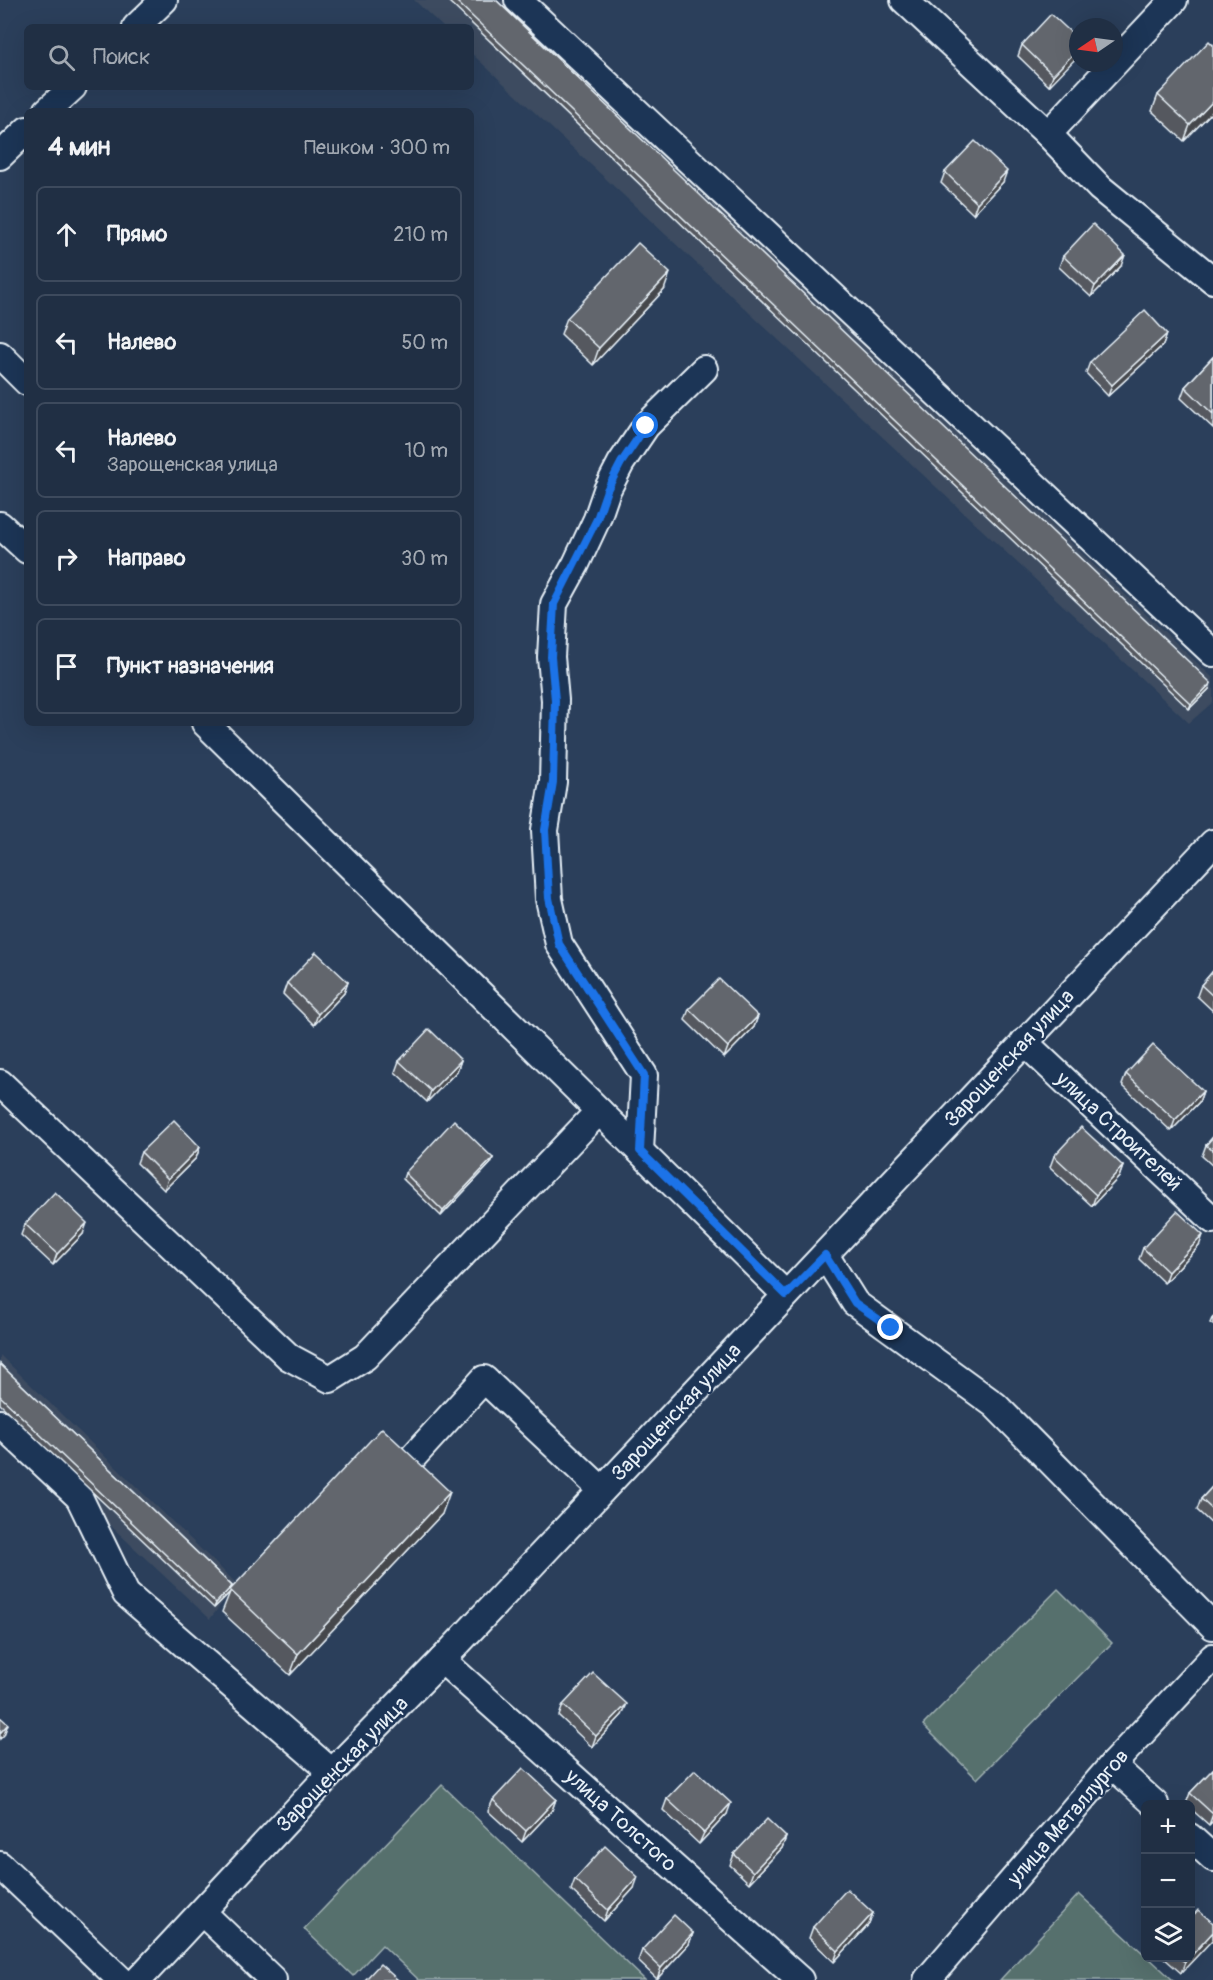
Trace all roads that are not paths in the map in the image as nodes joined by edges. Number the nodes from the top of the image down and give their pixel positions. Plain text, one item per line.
1 (164, 0) edge
2 (518, 0) edge
3 (904, 0) edge
4 (1174, 0) edge
5 (139, 24) edge
6 (70, 90) edge
7 (50, 108) edge
8 (24, 133) edge
9 (1048, 134) junction
10 (0, 156) edge
11 (1213, 280) edge
12 (0, 355) edge
13 (704, 369) dead end
14 (24, 379) edge
15 (0, 525) edge
16 (24, 547) edge
17 (1213, 653) edge
18 (209, 726) edge
19 (1213, 843) edge
20 (1024, 1042) junction
21 (0, 1083) edge
22 (599, 1111) junction
23 (640, 1151) junction
24 (1213, 1220) edge
25 (825, 1255) junction
26 (786, 1295) junction
27 (0, 1423) edge
28 (414, 1456) edge
29 (602, 1490) junction
30 (1213, 1626) edge
31 (1213, 1657) edge
32 (442, 1660) junction
33 (1112, 1764) junction
34 (332, 1772) junction
35 (1151, 1800) edge
36 (1195, 1841) edge
37 (1213, 1858) edge
38 (0, 1865) edge
39 (202, 1912) junction
40 (122, 1980) edge
41 (138, 1980) edge
42 (273, 1980) edge
43 (800, 1980) edge
44 (927, 1980) edge

1 - 5 street
2 - 17 street
3 - 9 street
4 - 9 street
6 - 7 street
8 - 10 street
9 - 11 street
12 - 14 street
13 - 23 street
15 - 16 street
18 - 22 street
19 - 20 street, Зарощенская улица
20 - 24 street, улица Строителей
20 - 25 street, Зарощенская улица
21 - 22 street
22 - 23 street
23 - 26 street
25 - 26 street, Зарощенская улица
25 - 30 street
26 - 29 street, Зарощенская улица
27 - 34 street
28 - 29 street
29 - 32 street, Зарощенская улица
31 - 33 street, улица Металлургов
32 - 34 street, Зарощенская улица
32 - 43 street, улица Толстого
33 - 35 street
33 - 44 street, улица Металлургов
34 - 39 street, Зарощенская улица
36 - 37 street
38 - 40 street
39 - 41 street, Зарощенская улица
39 - 42 street

